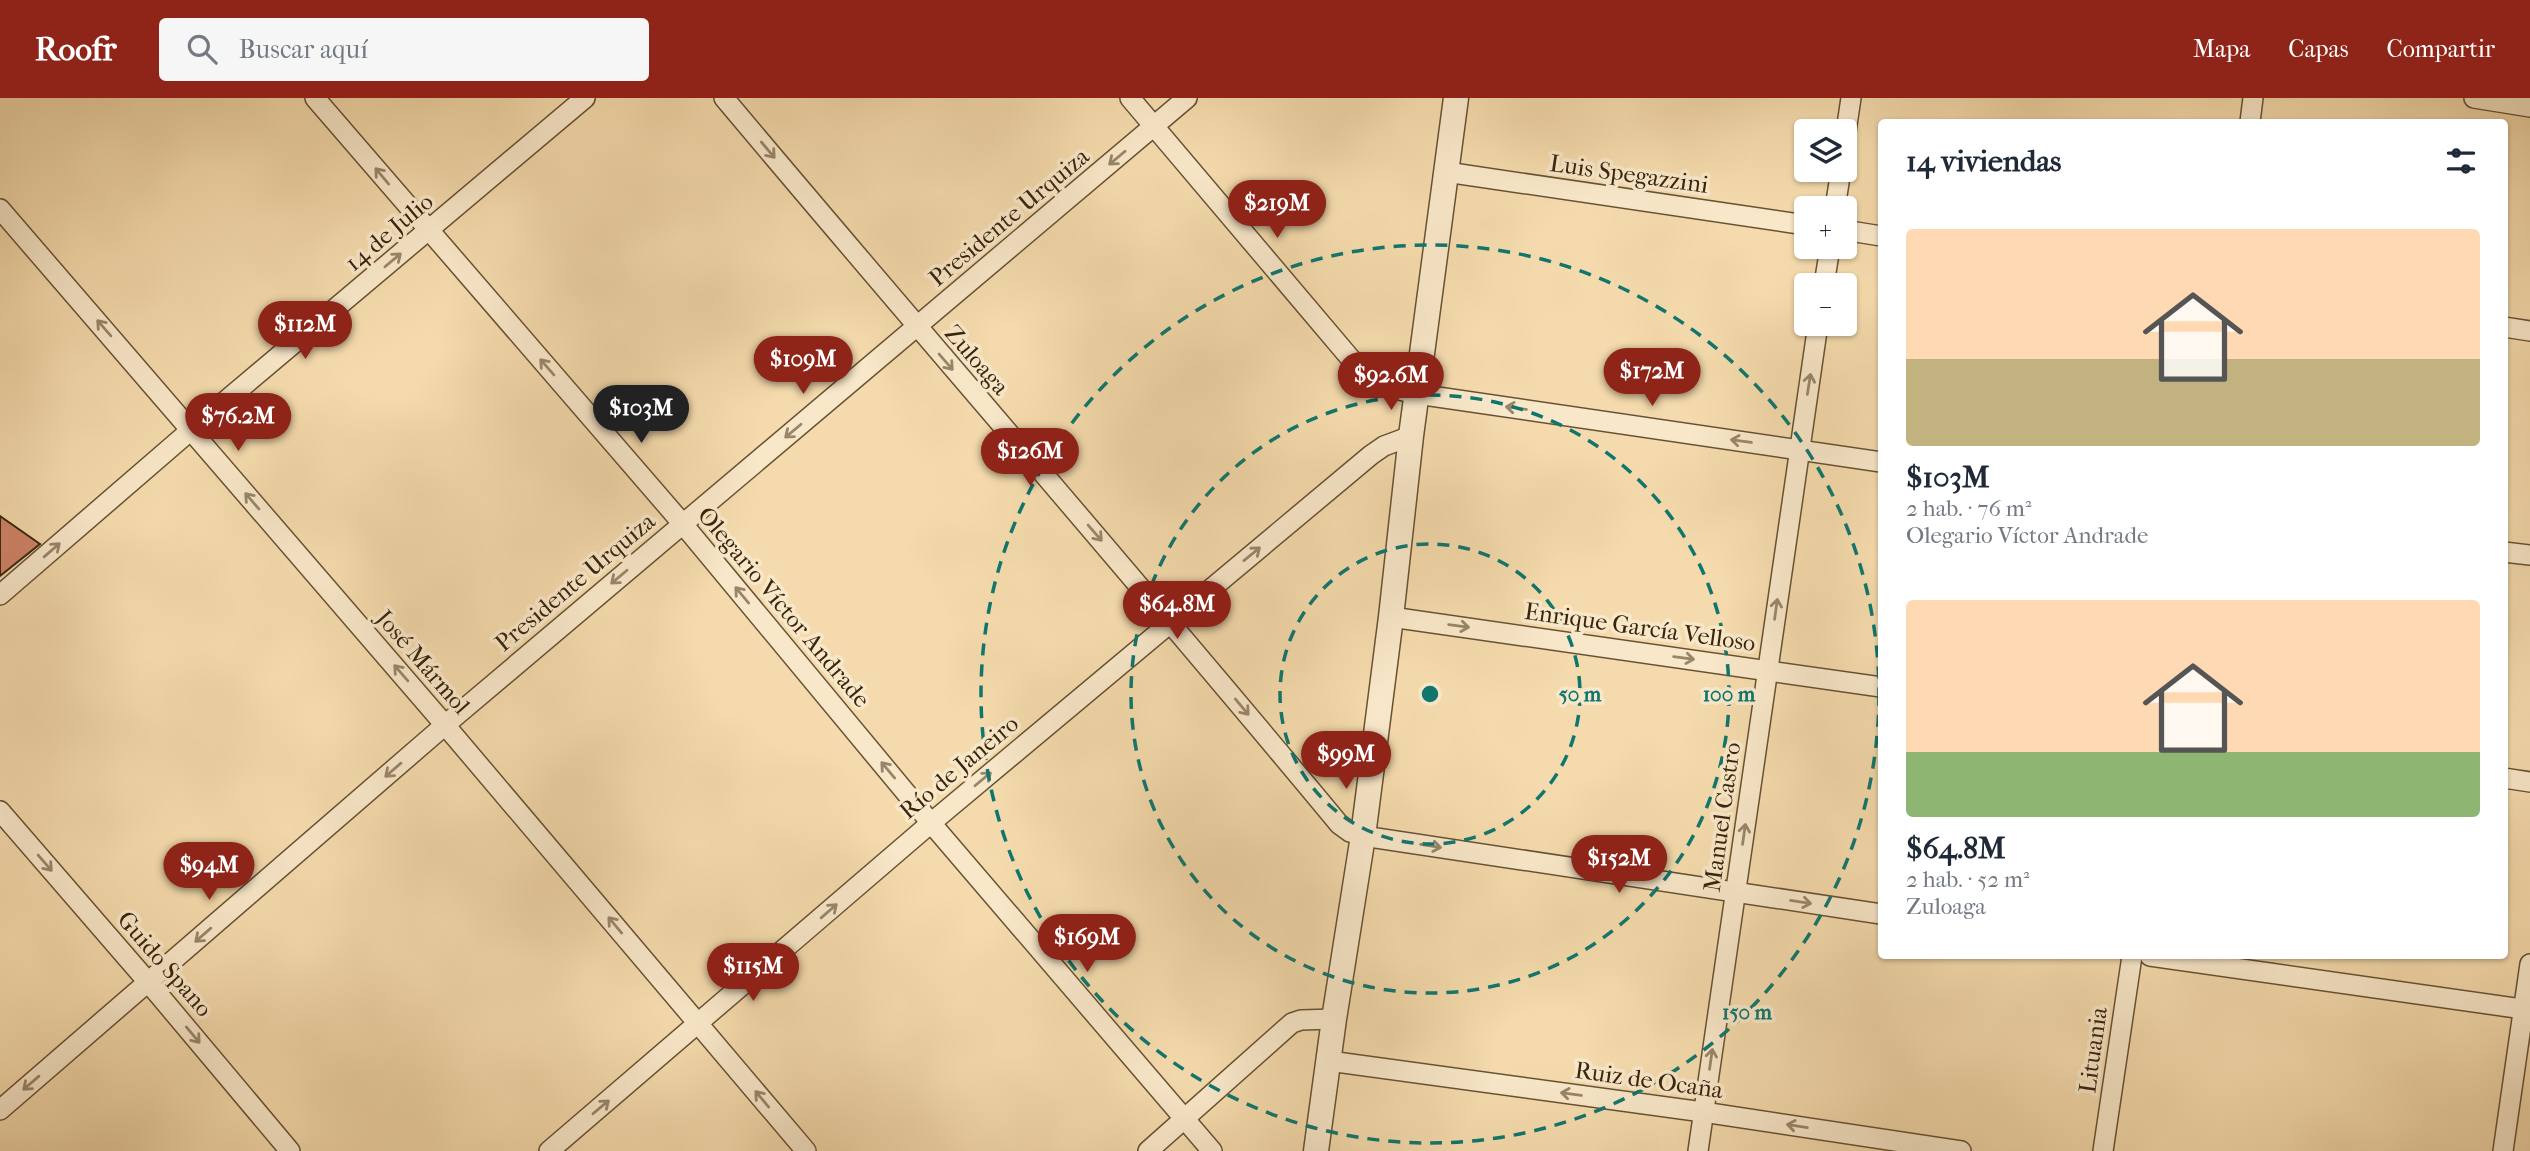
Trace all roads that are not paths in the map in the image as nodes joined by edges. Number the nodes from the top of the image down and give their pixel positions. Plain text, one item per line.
1 (315, 98) edge
2 (585, 98) edge
3 (724, 98) edge
4 (1130, 98) edge
5 (1187, 98) edge
6 (1456, 98) edge
7 (1851, 98) edge
8 (2253, 98) edge
9 (2474, 98) edge
10 (2530, 107) edge
11 (1848, 119) edge
12 (2250, 119) edge
13 (1154, 126) junction
14 (1446, 172) junction
15 (0, 209) edge
16 (1794, 223) edge
17 (428, 231) junction
18 (1857, 232) edge
19 (1878, 236) edge
20 (917, 328) junction
21 (2508, 328) edge
22 (2530, 331) edge
23 (1816, 336) edge
24 (1417, 394) junction
25 (191, 430) junction
26 (1411, 436) junction
27 (1799, 450) junction
28 (1878, 462) edge
29 (682, 523) junction
30 (2508, 552) edge
31 (2530, 555) edge
32 (0, 594) edge
33 (1391, 617) junction
34 (1171, 621) junction
35 (1767, 670) junction
36 (1878, 687) edge
37 (445, 725) junction
38 (2508, 779) edge
39 (2530, 782) edge
40 (0, 811) edge
41 (931, 823) junction
42 (1363, 836) junction
43 (1736, 892) junction
44 (1878, 914) edge
45 (2132, 959) edge
46 (2171, 959) edge
47 (2530, 964) edge
48 (148, 982) junction
49 (2527, 1009) edge
50 (1334, 1019) junction
51 (698, 1023) junction
52 (1329, 1060) junction
53 (0, 1110) edge
54 (1703, 1112) junction
55 (1185, 1120) junction
56 (290, 1151) edge
57 (549, 1151) edge
58 (806, 1151) edge
59 (1148, 1151) edge
60 (1212, 1151) edge
61 (1316, 1151) edge
62 (1698, 1151) edge
63 (1961, 1151) edge
64 (2103, 1151) edge
65 (2503, 1151) edge

17 -> 1 street, Olegario Víctor Andrade
2 - 17 street, 14 de Julio
3 -> 20 street, Zuloaga
4 - 13 street
5 - 13 street, Presidente Urquiza
6 - 14 street
7 - 11 street
8 - 12 street
9 - 10 street
13 -> 20 street, Presidente Urquiza
13 - 24 street
14 - 16 street, Luis Spegazzini
14 - 24 street
25 -> 15 street, José Mármol
25 -> 17 street, 14 de Julio
29 -> 17 street, Olegario Víctor Andrade
18 - 19 street
20 -> 29 street, Presidente Urquiza
20 -> 34 street, Zuloaga
21 - 22 street
27 -> 23 street, Manuel Castro
24 - 26 street
27 -> 24 street
32 -> 25 street, 14 de Julio
37 -> 25 street, José Mármol
26 - 33 street
34 -> 26 street, Río de Janeiro
27 - 28 street
35 -> 27 street, Manuel Castro
29 -> 37 street, Presidente Urquiza
41 -> 29 street, Olegario Víctor Andrade
30 - 31 street
33 -> 35 street, Enrique García Velloso
33 - 42 street
41 -> 34 street, Río de Janeiro
34 -> 42 street, Zuloaga
35 - 36 street, Enrique García Velloso
43 -> 35 street, Manuel Castro
37 -> 48 street, Presidente Urquiza
51 -> 37 street, José Mármol
38 - 39 street
40 -> 48 street, Guido Spano
51 -> 41 street, Río de Janeiro
41 - 55 street, Olegario Víctor Andrade
42 -> 43 street
42 - 50 street
43 -> 44 street
54 -> 43 street, Manuel Castro
45 - 64 street, Lituania
46 - 49 street
47 - 49 street
48 -> 53 street, Presidente Urquiza
48 -> 56 street, Guido Spano
49 - 65 street
50 - 52 street
50 - 55 street
57 -> 51 street, Río de Janeiro
58 -> 51 street, José Mármol
54 -> 52 street, Ruiz de Ocaña
52 - 61 street
54 - 62 street, Manuel Castro
63 -> 54 street, Ruiz de Ocaña
55 - 59 street
55 - 60 street, Olegario Víctor Andrade

